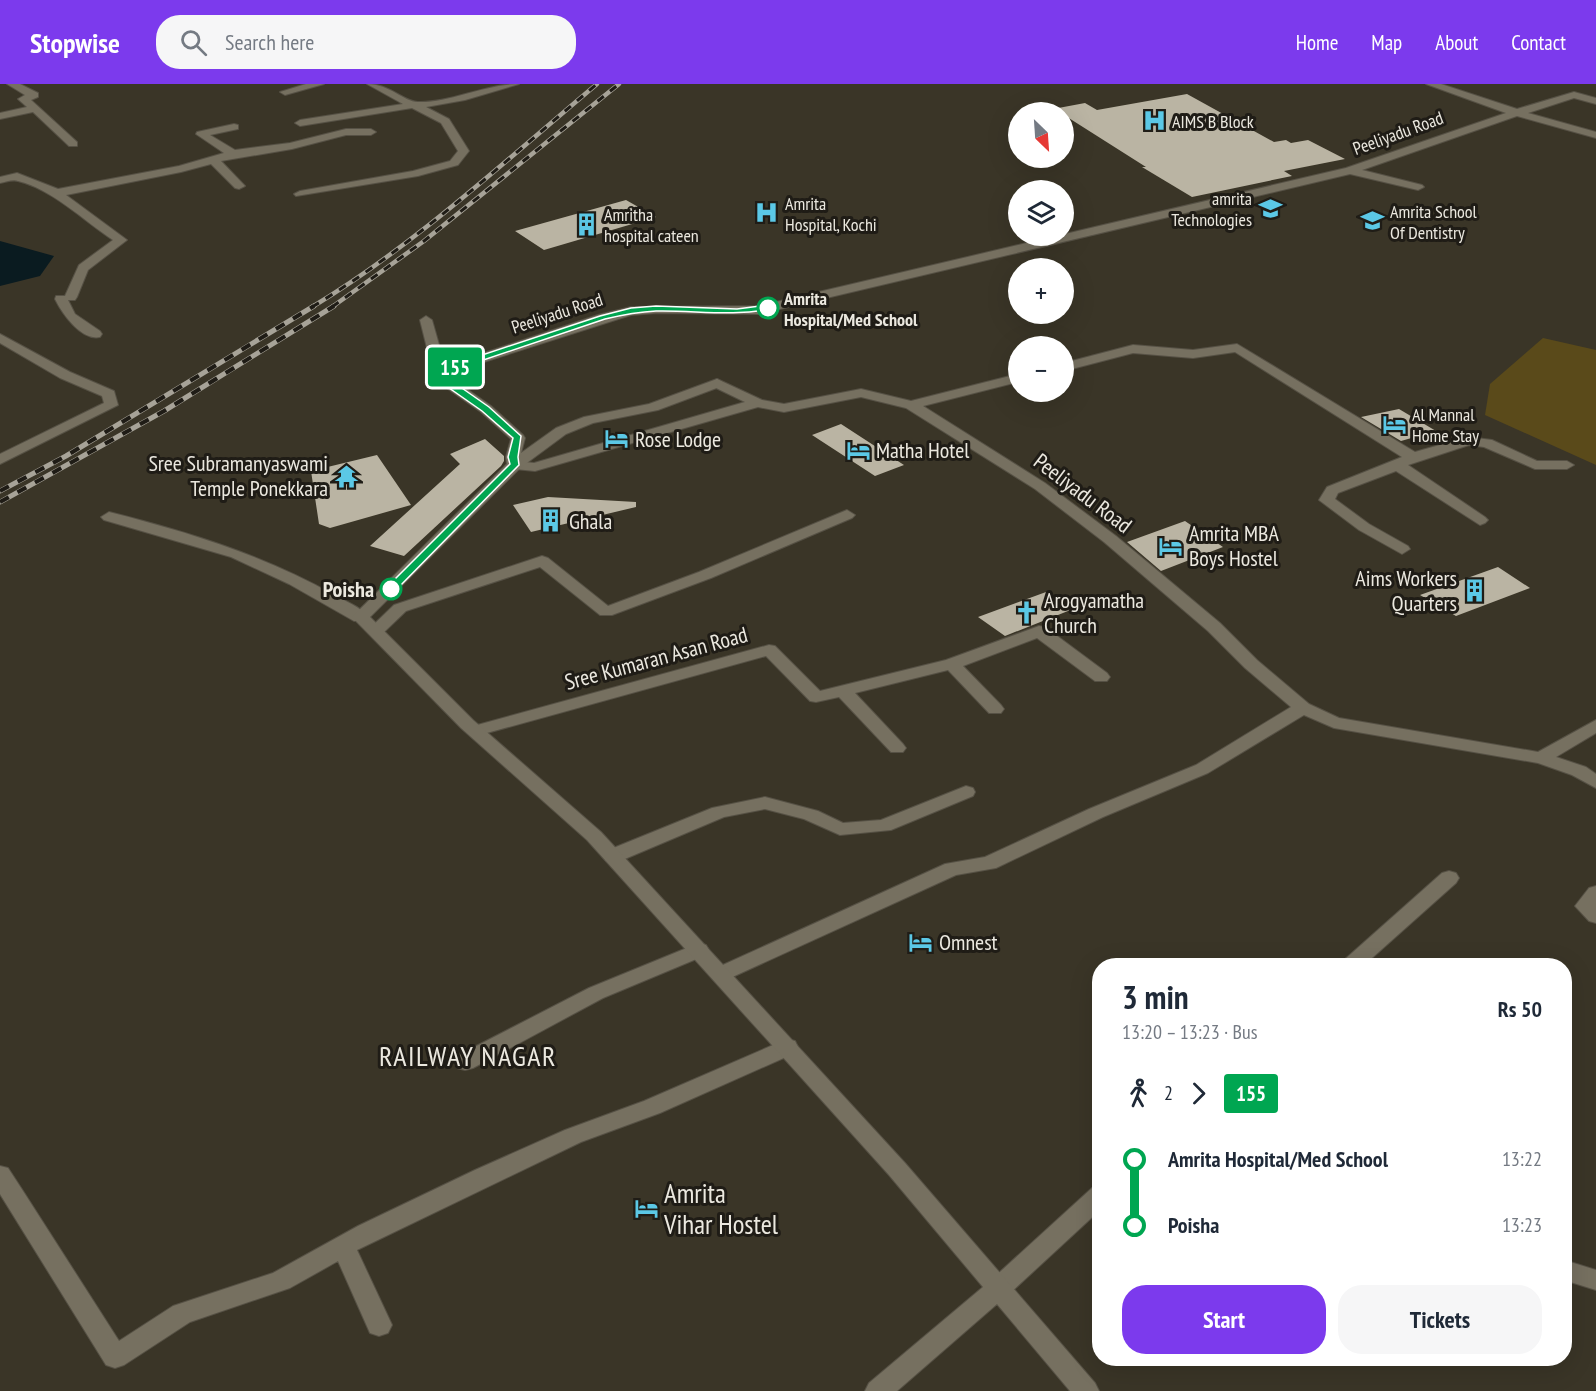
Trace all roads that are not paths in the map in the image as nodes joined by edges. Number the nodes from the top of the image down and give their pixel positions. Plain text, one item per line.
1 (12, 84) edge
2 (319, 84) edge
3 (372, 84) edge
4 (514, 84) edge
5 (1431, 84) edge
6 (1596, 86) edge
7 (285, 92) dead end
8 (1574, 95) junction
9 (1596, 101) edge
10 (414, 105) junction
11 (34, 108) junction
12 (1518, 113) junction
13 (0, 116) edge
14 (300, 123) dead end
15 (234, 127) dead end
16 (371, 132) dead end
17 (1596, 135) edge
18 (73, 144) dead end
19 (234, 154) junction
20 (215, 161) junction
21 (1350, 171) junction
22 (0, 180) edge
23 (239, 186) dead end
24 (1418, 187) dead end
25 (57, 193) junction
26 (300, 194) dead end
27 (426, 320) dead end
28 (95, 334) dead end
29 (0, 338) edge
30 (1074, 364) edge
31 (440, 372) junction
32 (1008, 381) edge
33 (758, 403) junction
34 (911, 405) junction
35 (1413, 457) junction
36 (4, 459) edge
37 (514, 465) junction
38 (1397, 465) junction
39 (1567, 465) dead end
40 (848, 515) dead end
41 (109, 517) dead end
42 (1480, 520) dead end
43 (1402, 549) dead end
44 (360, 617) junction
45 (376, 630) junction
46 (952, 663) junction
47 (1101, 677) dead end
48 (842, 689) junction
49 (1303, 708) junction
50 (995, 709) dead end
51 (1596, 725) edge
52 (476, 731) junction
53 (897, 748) dead end
54 (1541, 758) junction
55 (1596, 782) edge
56 (966, 792) dead end
57 (613, 856) junction
58 (1449, 878) dead end
59 (1596, 893) edge
60 (1596, 916) edge
61 (699, 950) junction
62 (1359, 958) edge
63 (721, 974) junction
64 (787, 1047) junction
65 (465, 1062) dead end
66 (0, 1175) edge
67 (1092, 1203) edge
68 (343, 1246) junction
69 (1572, 1272) edge
70 (1596, 1280) edge
71 (999, 1288) junction
72 (379, 1325) dead end
73 (878, 1391) edge
74 (1086, 1391) edge

1 - 11 street
2 - 7 street
3 - 10 street
4 - 10 street
5 - 12 street
6 - 8 street, Peeliyadu Road
8 - 9 street
8 - 12 street, Peeliyadu Road
10 - 14 street
10 - 26 street
11 - 13 street
11 - 18 street
12 - 17 street
12 - 21 street, Peeliyadu Road
15 - 19 street
16 - 19 street
19 - 20 street
20 - 23 street
20 - 25 street
21 - 24 street
21 - 31 street, Peeliyadu Road
22 - 25 street
25 - 28 street
27 - 31 street
29 - 36 street
30 - 35 street
31 - 37 street
32 - 34 street
33 - 34 street, Peeliyadu Road
33 - 37 street
33 - 37 street, Peeliyadu Road
34 - 49 street, Peeliyadu Road
35 - 38 street
35 - 39 street
37 - 44 street, Peeliyadu Road
38 - 42 street
38 - 43 street
40 - 45 street
41 - 44 street
44 - 45 street
45 - 52 street
46 - 47 street, Sree Kumaran Asan Road
46 - 48 street, Sree Kumaran Asan Road
46 - 50 street
48 - 52 street, Sree Kumaran Asan Road
48 - 53 street
49 - 54 street, Peeliyadu Road
49 - 63 street
51 - 54 street
52 - 57 street
54 - 55 street, Peeliyadu Road
56 - 57 street
57 - 61 street
58 - 62 street
59 - 60 street
61 - 63 street
61 - 65 street
63 - 64 street
64 - 68 street
64 - 71 street
66 - 68 street
67 - 71 street
68 - 72 street
69 - 70 street
71 - 73 street
71 - 74 street

